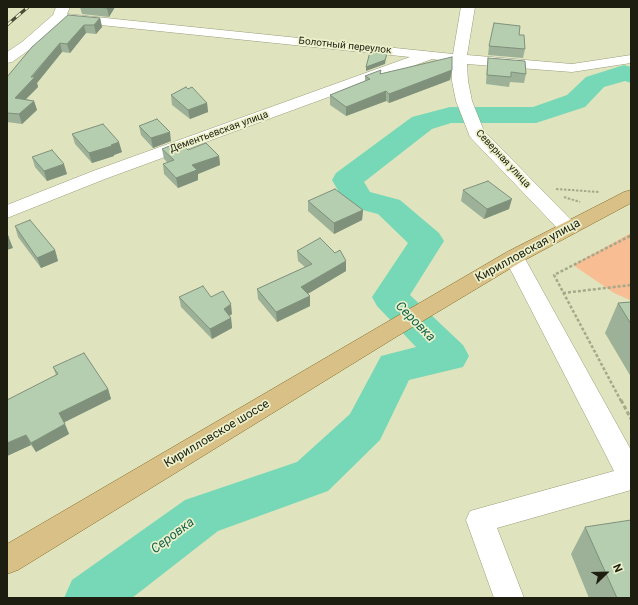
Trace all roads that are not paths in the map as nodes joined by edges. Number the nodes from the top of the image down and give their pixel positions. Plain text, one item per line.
1 (468, 7) edge
2 (61, 12) edge
3 (432, 55) junction
4 (7, 59) edge
5 (459, 59) junction
6 (631, 59) edge
7 (631, 196) edge
8 (7, 212) edge
9 (568, 228) junction
10 (514, 257) junction
11 (427, 309) joint
12 (631, 477) edge
13 (7, 560) edge
14 (509, 598) edge

1 - 5 street, Северная улица
2 - 3 street, Болотный переулок
2 - 4 street
3 - 5 street, Болотный переулок
3 - 8 street, Дементьевская улица
5 - 6 street, Болотный переулок
5 - 9 street, Северная улица
7 - 9 main road, Кирилловская улица
9 - 10 main road, Кирилловская улица
10 - 11 main road, Кирилловская улица
10 - 12 street
11 - 13 main road, Кирилловское шоссе
12 - 14 street

